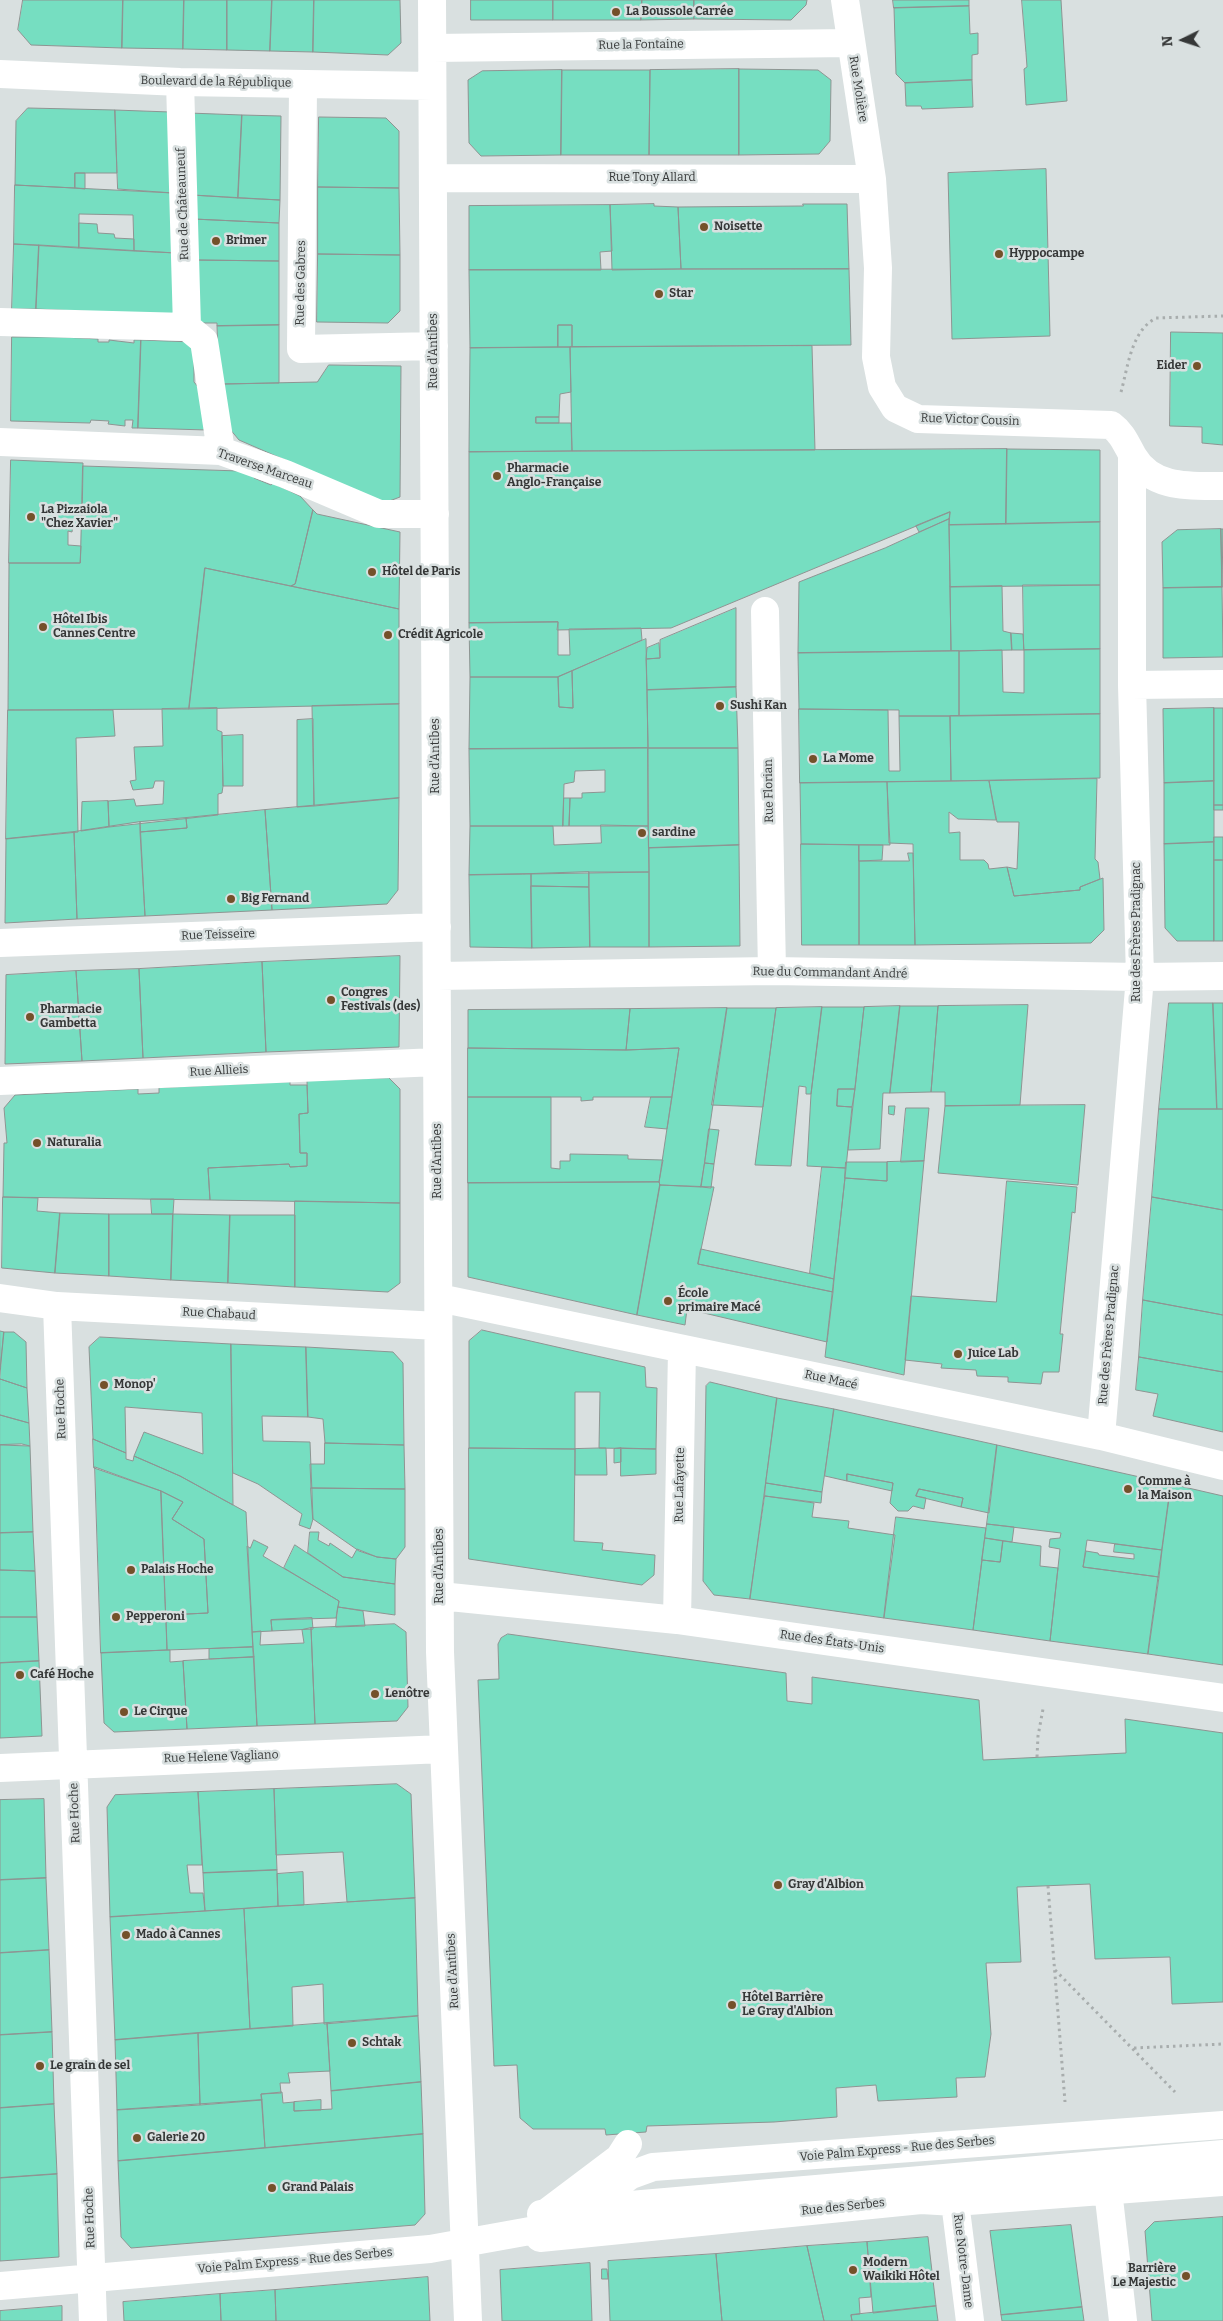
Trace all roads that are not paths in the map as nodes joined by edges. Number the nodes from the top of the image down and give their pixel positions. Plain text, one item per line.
1 (432, 0) edge
2 (845, 0) edge
3 (850, 43) junction
4 (432, 48) junction
5 (0, 74) edge
6 (180, 82) junction
7 (303, 84) junction
8 (432, 86) junction
9 (433, 178) junction
10 (872, 178) junction
11 (0, 322) edge
12 (187, 327) junction
13 (434, 346) junction
14 (0, 442) edge
15 (221, 451) junction
16 (1132, 456) junction
17 (1223, 486) edge
18 (434, 514) junction
19 (766, 610) dead end
20 (1132, 684) junction
21 (1223, 684) edge
22 (437, 927) junction
23 (0, 943) edge
24 (772, 971) junction
25 (437, 976) junction
26 (1223, 976) edge
27 (1140, 977) junction
28 (437, 1062) junction
29 (0, 1081) edge
30 (0, 1298) edge
31 (439, 1298) junction
32 (57, 1306) junction
33 (438, 1326) junction
34 (682, 1350) junction
35 (1101, 1436) junction
36 (1223, 1466) edge
37 (440, 1596) junction
38 (678, 1620) junction
39 (1223, 1698) edge
40 (443, 1749) junction
41 (73, 1763) junction
42 (0, 1768) edge
43 (1214, 2126) edge
44 (628, 2144) dead end
45 (1223, 2154) edge
46 (1223, 2182) edge
47 (1108, 2190) junction
48 (955, 2202) junction
49 (584, 2210) junction
50 (463, 2235) junction
51 (92, 2278) junction
52 (0, 2286) edge
53 (93, 2321) edge
54 (468, 2321) edge
55 (970, 2321) edge
56 (1123, 2321) edge

1 - 4 street, Rue d'Antibes
2 - 3 street, Rue Molière
3 - 4 street, Rue la Fontaine
3 - 10 street, Rue Molière
4 - 8 street, Rue d'Antibes
5 - 6 street, Boulevard de la République
6 - 7 street, Boulevard de la République
6 - 12 street, Rue de Châteauneuf
7 - 8 street, Boulevard de la République
7 - 13 street, Rue des Gabres
8 - 9 street, Rue d'Antibes
9 - 10 street, Rue Tony Allard
9 - 13 street, Rue d'Antibes
10 - 16 street, Rue Victor Cousin
11 - 12 street
12 - 15 street
13 - 18 street, Rue d'Antibes
14 - 15 street, Traverse Marceau
15 - 18 street, Traverse Marceau
16 - 17 street
16 - 20 street, Rue des Frères Pradignac
18 - 22 street, Rue d'Antibes
19 - 24 street, Rue Florian
20 - 21 street
20 - 27 street, Rue des Frères Pradignac
22 - 23 street, Rue Teisseire
22 - 25 street, Rue d'Antibes
24 - 25 street, Rue du Commandant André
24 - 27 street, Rue du Commandant André
25 - 28 street, Rue d'Antibes
26 - 27 street, Rue du Commandant André
27 - 35 street, Rue des Frères Pradignac
28 - 29 street, Rue Allieis
28 - 31 street, Rue d'Antibes
30 - 32 street, Rue Chabaud
31 - 33 street, Rue d'Antibes
31 - 34 street, Rue Macé
32 - 33 street, Rue Chabaud
32 - 41 street, Rue Hoche
33 - 37 street, Rue d'Antibes
34 - 35 street, Rue Macé
34 - 38 street, Rue Lafayette
35 - 36 street, Rue Macé
37 - 38 street, Rue des États-Unis
37 - 40 street, Rue d'Antibes
38 - 39 street, Rue des États-Unis
40 - 41 street, Rue Helene Vagliano
40 - 50 street, Rue d'Antibes
41 - 42 street, Rue Helene Vagliano
41 - 51 street, Rue Hoche
43 - 49 street, Voie Palm Express - Rue des Serbes
44 - 50 street
45 - 49 street, Voie Palm Express - Rue des Serbes
46 - 47 street, Rue des Serbes
47 - 48 street, Rue des Serbes
47 - 56 street
48 - 50 street, Rue des Serbes
48 - 55 street, Rue Notre-Dame
49 - 50 street, Voie Palm Express - Rue des Serbes
50 - 51 street, Voie Palm Express - Rue des Serbes
50 - 54 street, Rue d'Antibes
51 - 52 street, Voie Palm Express - Rue des Serbes
51 - 53 street, Rue Hoche

